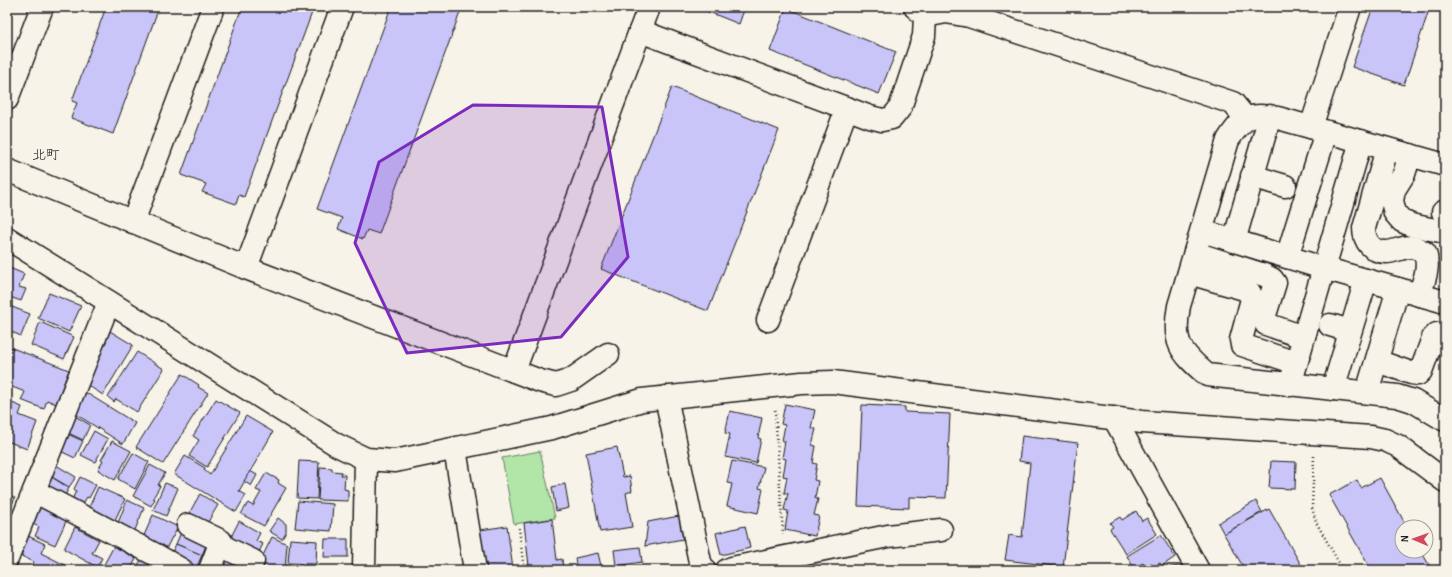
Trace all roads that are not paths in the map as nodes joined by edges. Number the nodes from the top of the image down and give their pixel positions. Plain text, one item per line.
1 (42, 7) edge
2 (213, 7) edge
3 (342, 7) edge
4 (649, 7) edge
5 (1350, 7) edge
6 (920, 11) edge
7 (640, 31) junction
8 (7, 99) edge
9 (847, 108) junction
10 (1270, 116) junction
11 (1246, 119) junction
12 (1319, 130) junction
13 (1361, 141) junction
14 (1387, 149) junction
15 (1410, 155) junction
16 (1445, 165) edge
17 (7, 170) edge
18 (1252, 176) junction
19 (1285, 186) dead end
20 (1444, 219) edge
21 (133, 222) junction
22 (1202, 231) junction
23 (7, 238) edge
24 (1234, 241) junction
25 (1287, 257) junction
26 (1192, 263) junction
27 (246, 268) junction
28 (1323, 268) junction
29 (1366, 280) junction
30 (1398, 289) junction
31 (1419, 295) junction
32 (109, 302) junction
33 (1445, 302) edge
34 (768, 320) dead end
35 (1330, 325) dead end
36 (1350, 331) junction
37 (1445, 335) edge
38 (1303, 337) junction
39 (608, 354) dead end
40 (1377, 361) junction
41 (1296, 363) junction
42 (514, 371) junction
43 (1290, 385) junction
44 (1333, 389) junction
45 (1367, 392) junction
46 (666, 397) junction
47 (1114, 418) junction
48 (1445, 420) edge
49 (455, 449) junction
50 (366, 459) junction
51 (1445, 481) edge
52 (34, 491) junction
53 (188, 525) dead end
54 (941, 530) dead end
55 (220, 545) junction
56 (7, 559) edge
57 (253, 562) dead end
58 (182, 570) edge
59 (210, 570) edge
60 (364, 570) edge
61 (475, 570) edge
62 (704, 570) edge
63 (727, 570) edge
64 (1198, 570) edge

1 - 8 street
2 - 21 street
3 - 27 street
4 - 7 street
5 - 12 street
6 - 9 street
6 - 11 street
7 - 9 street
7 - 42 street
9 - 34 street
10 - 11 street
10 - 12 street
10 - 18 street
11 - 22 street
12 - 13 street
12 - 25 street
13 - 14 street
13 - 28 street
14 - 15 street
14 - 31 street
15 - 16 street
15 - 20 street
17 - 21 street
18 - 19 street
18 - 24 street
21 - 27 street
22 - 24 street
22 - 26 street
23 - 32 street
24 - 25 street
25 - 28 street
26 - 38 street
26 - 41 street
26 - 43 street
27 - 42 street
28 - 29 street
28 - 38 street
29 - 30 street
29 - 36 street
30 - 31 street
30 - 40 street
31 - 33 street
32 - 50 street
32 - 52 street
35 - 36 street
36 - 44 street
37 - 40 street
38 - 41 street
39 - 42 street
40 - 45 street
41 - 43 street
43 - 44 street
44 - 45 street
45 - 48 street
46 - 47 street
46 - 49 street
46 - 62 street
47 - 51 street
47 - 64 street
49 - 50 street
49 - 61 street
50 - 60 street
52 - 56 street
52 - 58 street
53 - 55 street
54 - 63 street
55 - 57 street
55 - 59 street

